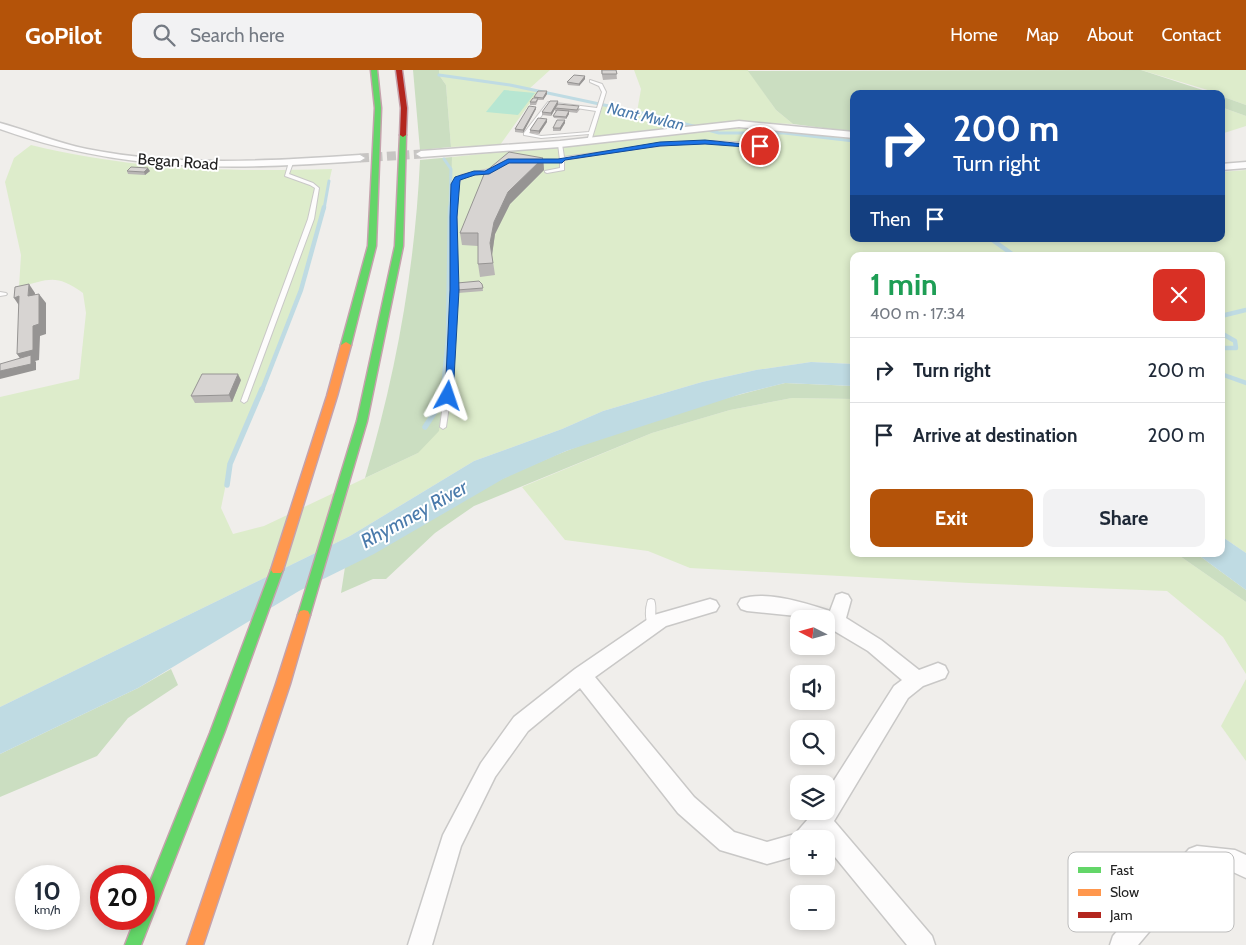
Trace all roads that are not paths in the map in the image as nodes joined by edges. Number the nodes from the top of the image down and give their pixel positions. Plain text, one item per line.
1 (374, 70) edge
2 (399, 70) edge
3 (591, 81) dead end
4 (599, 108) junction
5 (0, 126) edge
6 (850, 135) edge
7 (590, 137) junction
8 (560, 144) junction
9 (760, 146) dead end
10 (421, 154) tunnel mouth
11 (360, 158) tunnel mouth
12 (562, 160) junction
13 (526, 161) edge
14 (291, 163) junction
15 (1246, 165) edge
16 (497, 167) edge
17 (1225, 167) edge
18 (547, 172) dead end
19 (244, 401) dead end
20 (444, 427) dead end
21 (842, 600) dead end
22 (651, 602) dead end
23 (747, 604) dead end
24 (710, 606) dead end
25 (836, 621) junction
26 (652, 625) junction
27 (938, 672) dead end
28 (582, 675) junction
29 (916, 680) junction
30 (821, 822) junction
31 (813, 830) edge
32 (790, 847) edge
33 (1234, 861) edge
34 (1246, 867) edge
35 (219, 879) junction
36 (156, 891) joint
37 (137, 930) edge
38 (1133, 932) edge
39 (130, 945) edge
40 (133, 945) edge
41 (196, 945) edge
42 (199, 945) edge
43 (420, 945) edge
44 (923, 945) edge
45 (1122, 945) edge

1 - 36 highway
2 - 35 highway
3 - 4 lane
4 - 7 lane
4 - 7 lane
5 - 14 street, Began Road
6 - 7 street
7 - 8 street
8 - 10 street
8 - 12 lane
9 - 12 lane
11 - 14 street, Began Road
12 - 13 lane
12 - 18 lane
14 - 19 lane
15 - 17 street
16 - 20 lane
21 - 25 street
22 - 26 lane
23 - 25 street
24 - 26 street
25 - 29 street
26 - 28 street
27 - 29 street
28 - 32 street
28 - 43 street
29 - 30 street
30 - 31 street
30 - 44 street
33 - 34 street
35 - 41 highway
35 - 42 highway
36 - 40 highway
37 - 39 highway
38 - 45 street

